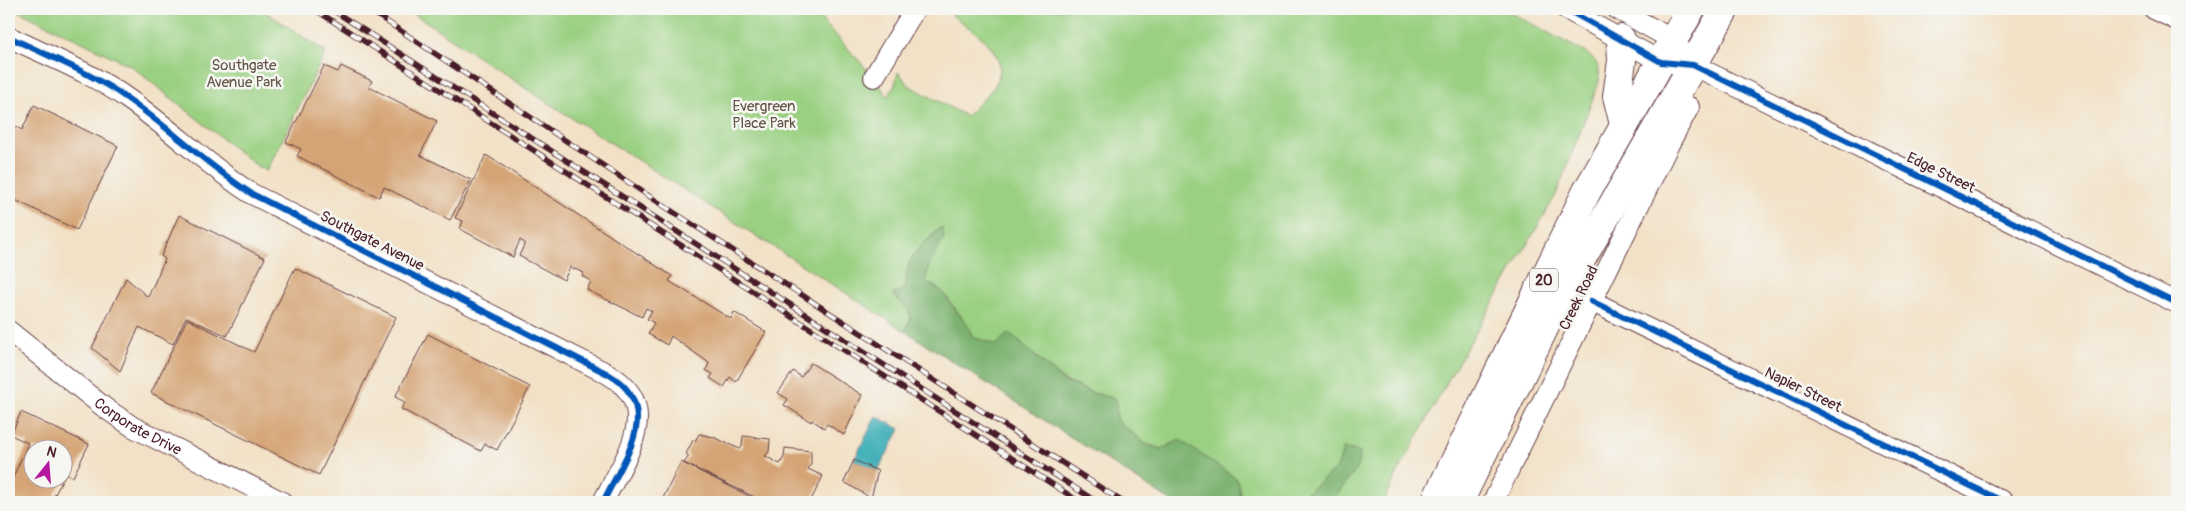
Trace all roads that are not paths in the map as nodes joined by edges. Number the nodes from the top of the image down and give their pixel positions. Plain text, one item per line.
1 (916, 9) edge
2 (1566, 9) edge
3 (1617, 9) edge
4 (1691, 9) edge
5 (1725, 9) edge
6 (2154, 9) edge
7 (2177, 20) edge
8 (9, 37) edge
9 (1621, 39) junction
10 (1667, 51) junction
11 (1693, 65) junction
12 (874, 77) dead end
13 (1689, 107) dead end
14 (1624, 124) junction
15 (1591, 301) junction
16 (2177, 303) edge
17 (9, 331) edge
18 (282, 502) edge
19 (603, 502) edge
20 (1435, 502) edge
21 (1459, 502) edge
22 (1493, 502) edge
23 (2004, 502) edge

1 - 12 street
2 - 9 street
3 - 10 street
4 - 10 main road, 20
5 - 11 main road, Creek Road / 20
6 - 7 street
8 - 19 street, Southgate Avenue
9 - 10 street
9 - 14 main road
10 - 11 street
10 - 14 main road, 20
11 - 16 street, Edge Street
11 - 21 main road, Creek Road / 20
13 - 15 street, Creek Road
14 - 20 main road, 20
15 - 22 street, Creek Road
15 - 23 street, Napier Street
17 - 18 street, Corporate Drive

